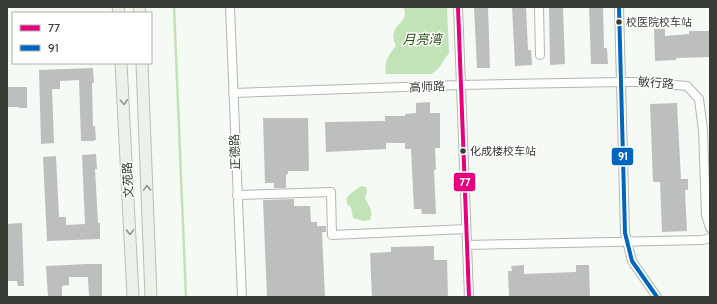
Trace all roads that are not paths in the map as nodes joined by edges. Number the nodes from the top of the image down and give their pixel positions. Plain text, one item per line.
1 (230, 7) edge
2 (458, 7) edge
3 (539, 7) edge
4 (619, 7) edge
5 (540, 55) dead end
6 (121, 64) edge
7 (142, 64) edge
8 (621, 82) junction
9 (461, 85) junction
10 (233, 93) junction
11 (237, 195) junction
12 (710, 228) edge
13 (466, 229) junction
14 (710, 238) edge
15 (628, 242) junction
16 (467, 245) junction
17 (133, 297) edge
18 (152, 297) edge
19 (242, 297) edge
20 (469, 297) edge
21 (657, 297) edge

1 - 10 street, 正德路
2 - 9 street
3 - 5 street
4 - 8 street
6 -> 17 main road, 文苑路
18 -> 7 main road, 文苑路
8 - 9 street, 高师路
8 - 12 street, 敏行路
8 - 15 street
9 - 10 street, 高师路
9 - 13 street
10 - 11 street, 正德路
11 - 13 street
11 - 19 street, 正德路
13 - 16 street
14 - 15 street
15 - 16 street
15 - 21 street
16 - 20 street

